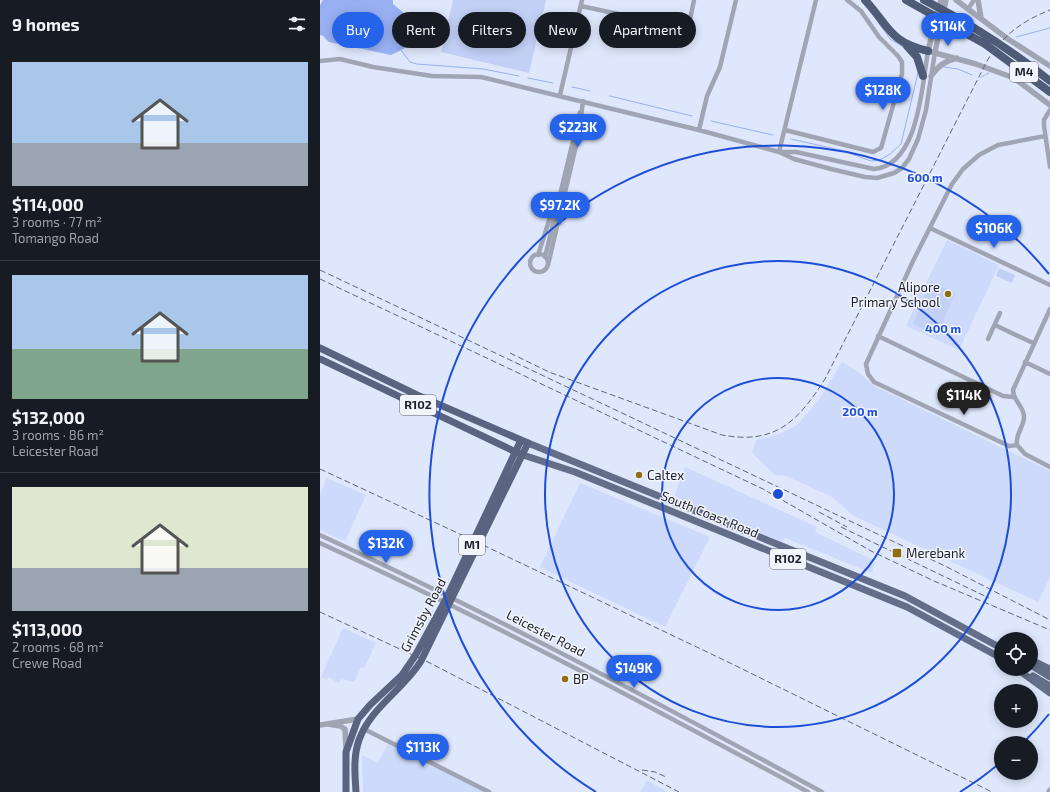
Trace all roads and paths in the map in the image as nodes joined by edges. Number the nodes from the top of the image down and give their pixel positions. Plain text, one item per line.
1 (582, 0) edge
2 (694, 0) edge
3 (736, 0) edge
4 (816, 0) edge
5 (847, 0) edge
6 (865, 0) edge
7 (906, 0) edge
8 (941, 0) edge
9 (946, 0) edge
10 (974, 0) edge
11 (978, 0) edge
12 (957, 1) edge
13 (927, 5) edge
14 (581, 6) junction
15 (945, 7) junction
16 (968, 9) junction
17 (981, 18) junction
18 (1006, 42) junction
19 (904, 44) junction
20 (932, 52) junction
21 (957, 58) junction
22 (320, 61) edge
23 (1050, 66) edge
24 (927, 76) junction
25 (1050, 81) edge
26 (1050, 92) edge
27 (560, 95) junction
28 (583, 101) junction
29 (1050, 105) edge
30 (1050, 110) edge
31 (699, 130) junction
32 (785, 130) junction
33 (1045, 136) junction
34 (779, 152) junction
35 (1050, 167) edge
36 (559, 191) junction
37 (930, 228) junction
38 (538, 255) junction
39 (545, 256) junction
40 (548, 264) junction
41 (1050, 285) edge
42 (1050, 309) edge
43 (1000, 313) dead end
44 (995, 325) junction
45 (878, 336) junction
46 (988, 339) dead end
47 (1033, 344) junction
48 (320, 348) edge
49 (320, 359) edge
50 (1025, 362) junction
51 (1050, 374) edge
52 (1013, 397) junction
53 (521, 440) junction
54 (528, 444) junction
55 (1017, 445) junction
56 (516, 452) junction
57 (523, 455) junction
58 (564, 459) junction
59 (1050, 467) edge
60 (561, 468) junction
61 (640, 490) junction
62 (636, 497) junction
63 (684, 508) junction
64 (681, 516) junction
65 (714, 520) junction
66 (732, 527) junction
67 (711, 528) junction
68 (320, 535) edge
69 (729, 535) junction
70 (320, 543) edge
71 (780, 546) junction
72 (776, 554) junction
73 (393, 569) junction
74 (390, 575) junction
75 (869, 582) junction
76 (866, 590) junction
77 (449, 599) junction
78 (964, 627) junction
79 (960, 635) junction
80 (994, 644) edge
81 (994, 654) edge
82 (1038, 663) edge
83 (1050, 669) edge
84 (411, 670) junction
85 (1038, 670) edge
86 (1027, 676) edge
87 (1032, 676) edge
88 (1050, 677) edge
89 (1050, 686) edge
90 (1050, 693) edge
91 (358, 719) junction
92 (328, 724) junction
93 (320, 725) edge
94 (364, 730) junction
95 (346, 752) junction
96 (770, 764) junction
97 (766, 769) junction
98 (346, 792) edge
99 (356, 792) edge
100 (489, 792) edge
101 (808, 792) edge
102 (822, 792) edge

1 - 14 street
2 - 14 street
3 - 31 street
4 - 32 street
5 - 32 street
6 - 19 highway
7 - 13 highway, M4
8 - 20 street
9 - 15 street
10 - 16 street
11 - 17 street
12 - 15 street
12 - 16 street
13 - 18 highway, M4
13 - 26 highway, M4
14 - 27 street
15 - 20 street
16 - 17 street
17 - 18 street
18 - 23 street
18 - 25 highway, M4
19 - 20 highway
19 - 24 highway
20 - 21 street
20 - 24 street
20 - 24 street
21 - 24 street
21 - 29 street
22 - 27 street
24 - 34 street
24 - 34 street
27 - 28 street
28 - 31 street
28 - 36 street
28 - 40 street
30 - 33 street
31 - 34 street
32 - 34 street
33 - 35 street
33 - 37 street
36 - 38 street
36 - 39 street
37 - 41 street
37 - 45 street
38 - 39 street
38 - 40 street
39 - 40 street
42 - 47 street
43 - 44 street
44 - 46 street
44 - 47 street
45 - 52 street
45 - 55 street
47 - 50 street
48 - 53 highway, South Coast Road / R102
49 - 56 highway, South Coast Road / R102
50 - 51 street
50 - 52 street
52 - 55 street
53 - 54 highway, South Coast Road / R102
53 - 56 highway, Grimsby Road / M1
54 - 57 highway, Grimsby Road / M1
54 - 58 main road, South Coast Road / R102
55 - 59 street
56 - 57 highway, South Coast Road / R102
56 - 77 highway, Grimsby Road / M1
57 - 60 main road, South Coast Road / R102
57 - 77 highway, Grimsby Road / M1
58 - 60 main road
58 - 61 main road, South Coast Road / R102
60 - 62 main road, South Coast Road / R102
61 - 62 main road
61 - 63 main road, South Coast Road / R102
62 - 64 main road, South Coast Road / R102
63 - 64 main road
63 - 65 main road, South Coast Road / R102
64 - 67 main road, South Coast Road / R102
65 - 66 main road, South Coast Road / R102
65 - 67 main road
66 - 69 main road
66 - 71 main road, South Coast Road / R102
67 - 69 main road, South Coast Road / R102
68 - 73 street, Leicester Road
69 - 72 main road, South Coast Road / R102
70 - 74 street, Leicester Road
71 - 72 main road
71 - 75 main road, South Coast Road / R102
72 - 76 main road, South Coast Road / R102
73 - 74 street
73 - 77 street, Leicester Road
74 - 77 street, Leicester Road
75 - 76 main road
75 - 78 main road, South Coast Road / R102
76 - 79 main road, South Coast Road / R102
77 - 84 highway, Grimsby Road / M1
77 - 96 street, Leicester Road
77 - 97 street, Leicester Road
78 - 79 main road
78 - 80 main road, South Coast Road / R102
79 - 81 main road, South Coast Road / R102
82 - 83 main road
84 - 91 highway, Grimsby Road / M1
84 - 94 highway, Grimsby Road / M1
85 - 88 main road
86 - 90 main road
87 - 89 main road
91 - 92 street
91 - 95 highway, Grimsby Road / M1
92 - 93 street
92 - 95 street
94 - 99 highway, Grimsby Road / M1
94 - 100 street
95 - 98 highway, Grimsby Road / M1
96 - 97 street
96 - 102 street, Leicester Road
97 - 101 street, Leicester Road

